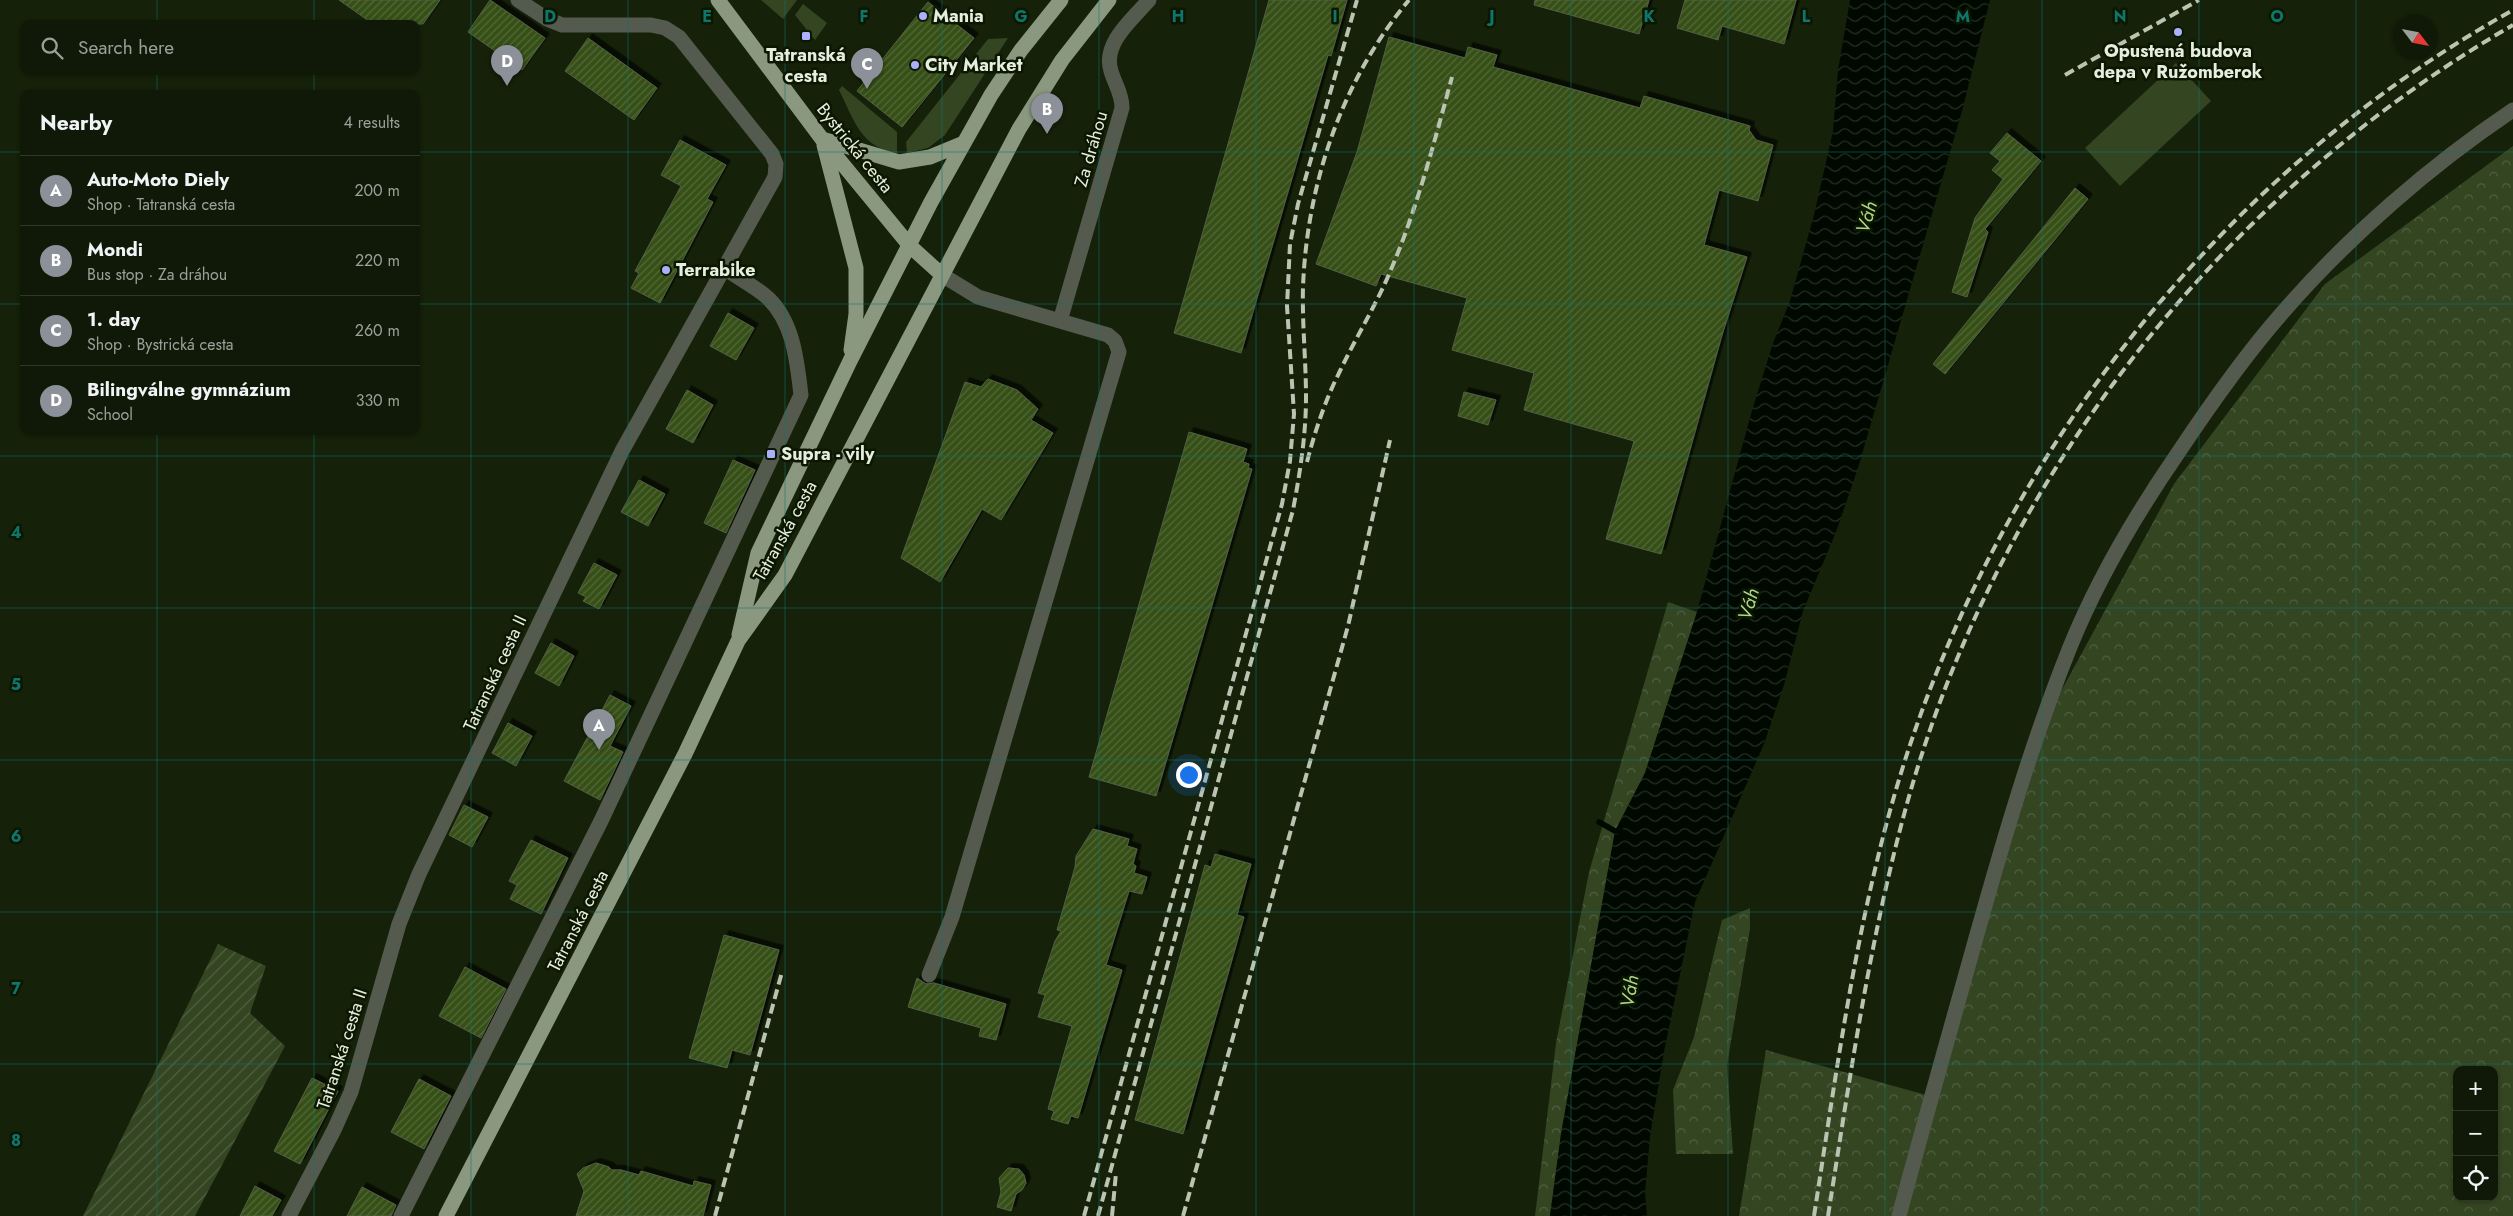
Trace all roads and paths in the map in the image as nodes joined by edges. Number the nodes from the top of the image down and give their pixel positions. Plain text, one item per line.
1 (518, 0) edge
2 (718, 0) edge
3 (1061, 0) edge
4 (1109, 0) edge
5 (1150, 0) edge
6 (2513, 110) edge
7 (822, 139) junction
8 (964, 143) junction
9 (910, 246) junction
10 (724, 268) junction
11 (942, 275) junction
12 (1060, 321) junction
13 (850, 362) junction
14 (738, 642) junction
15 (929, 975) dead end
16 (289, 1216) edge
17 (401, 1216) edge
18 (446, 1216) edge
19 (1899, 1216) edge

1 - 10 street, Tatranská cesta II
2 - 7 main road, Bystrická cesta
3 - 8 main road, Tatranská cesta
4 - 11 main road, Tatranská cesta
5 - 12 street, Za dráhou
6 - 19 street
7 - 8 main road
7 - 9 main road, Bystrická cesta
7 - 13 main road
8 - 9 main road, Tatranská cesta
9 - 11 main road, Bystrická cesta
9 - 13 main road, Tatranská cesta
10 - 16 street, Tatranská cesta II
10 - 17 street
11 - 12 street
11 - 14 main road, Tatranská cesta
12 - 15 street
13 - 14 main road, Tatranská cesta
14 - 18 main road, Tatranská cesta

